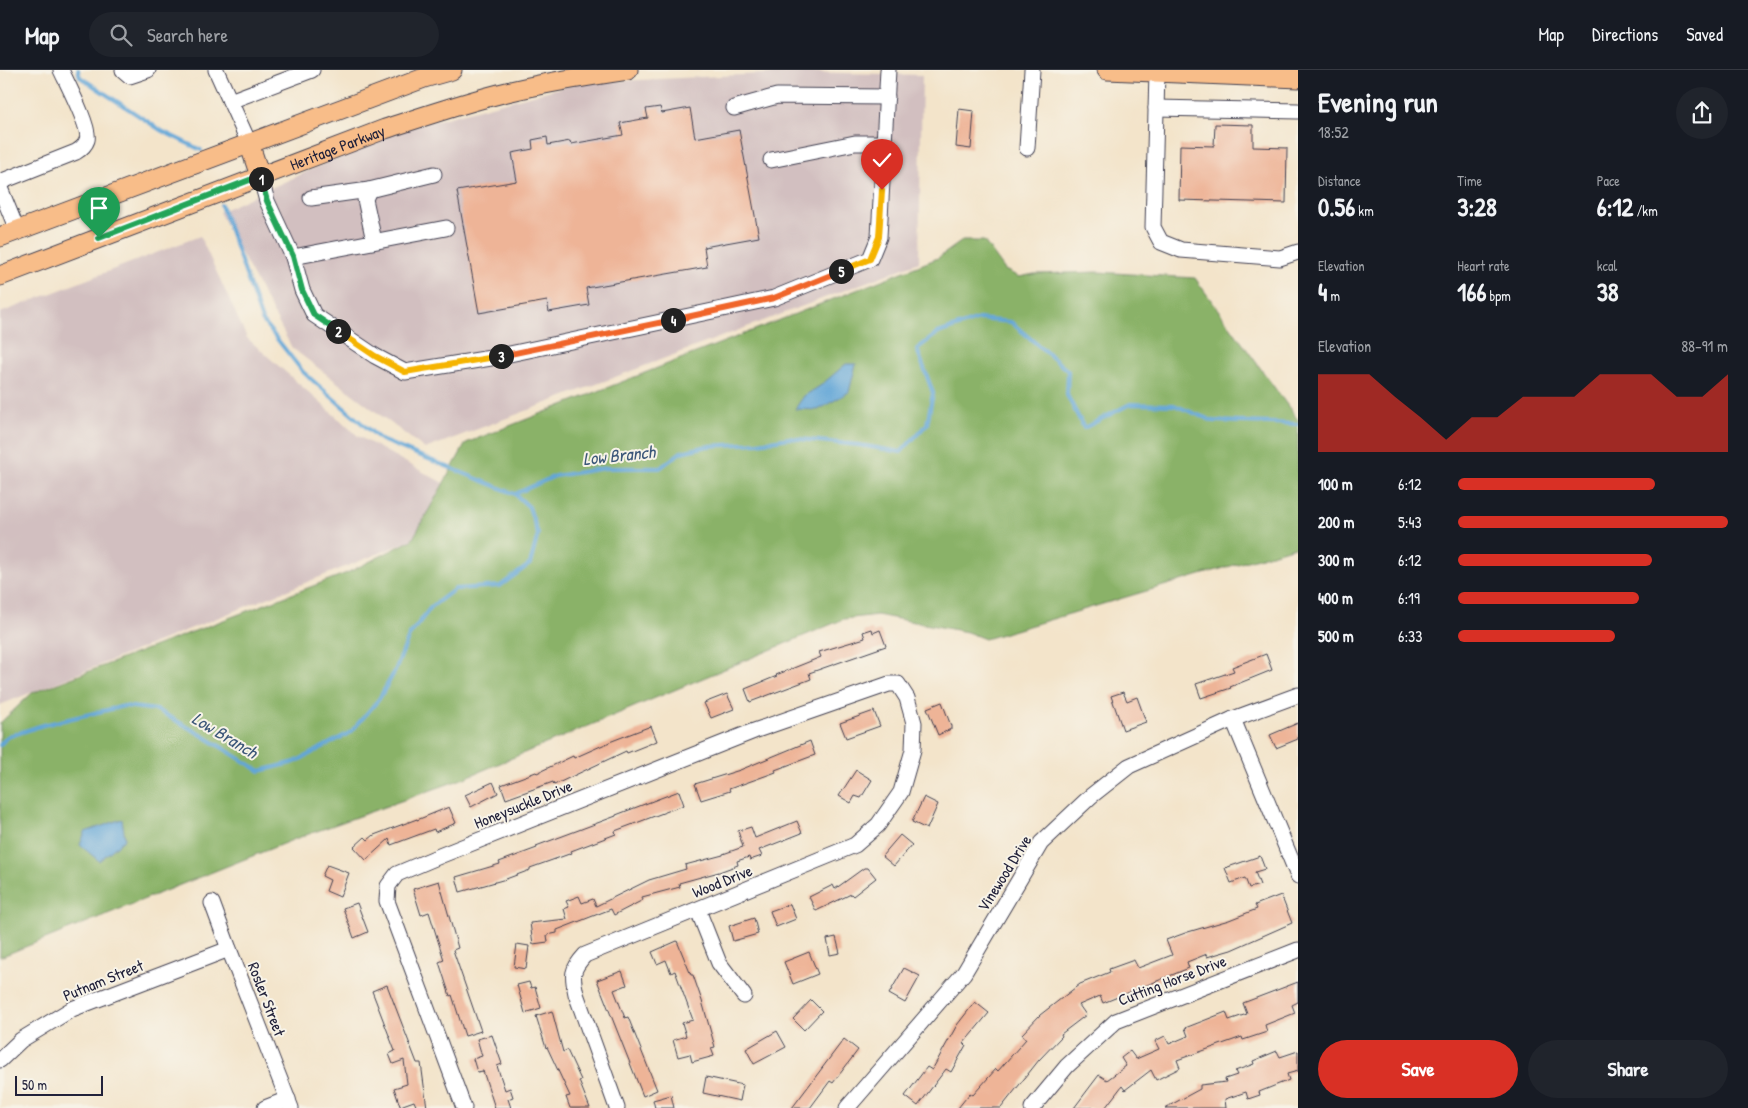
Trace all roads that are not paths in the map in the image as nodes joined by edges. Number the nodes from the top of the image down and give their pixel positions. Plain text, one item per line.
1 (61, 70) edge
2 (123, 70) edge
3 (148, 70) edge
4 (216, 70) edge
5 (312, 70) edge
6 (452, 70) edge
7 (628, 70) edge
8 (888, 70) edge
9 (1032, 70) edge
10 (1107, 70) edge
11 (1157, 72) junction
12 (283, 75) edge
13 (1298, 78) edge
14 (887, 98) junction
15 (230, 101) junction
16 (734, 108) dead end
17 (1156, 108) junction
18 (1298, 112) edge
19 (248, 143) junction
20 (884, 143) junction
21 (1027, 148) dead end
22 (772, 160) dead end
23 (434, 174) dead end
24 (260, 176) junction
25 (0, 182) edge
26 (0, 188) edge
27 (369, 190) junction
28 (311, 198) dead end
29 (446, 228) dead end
30 (9, 234) edge
31 (374, 241) junction
32 (1298, 252) edge
33 (293, 256) junction
34 (0, 276) edge
35 (898, 684) joint
36 (1298, 695) edge
37 (1233, 719) junction
38 (1298, 876) edge
39 (212, 903) dead end
40 (698, 910) junction
41 (229, 949) junction
42 (1298, 950) edge
43 (744, 996) dead end
44 (0, 1060) edge
45 (289, 1104) edge
46 (265, 1108) edge
47 (464, 1108) edge
48 (618, 1108) edge
49 (847, 1108) edge
50 (1032, 1108) edge

1 - 25 street
2 - 3 street
4 - 15 street
5 - 12 street
6 - 19 main road
7 - 24 main road, Heritage Parkway
8 - 14 street
9 - 21 street
10 - 11 main road
11 - 13 main road
11 - 17 street
12 - 15 street
14 - 16 street
14 - 20 street
15 - 19 street
17 - 18 street
17 - 32 street
19 - 24 main road
19 - 30 main road
20 - 22 street
20 - 33 street
23 - 27 street
24 - 33 street
24 - 34 main road, Heritage Parkway
26 - 30 street
27 - 28 street
27 - 31 street
29 - 31 street
31 - 33 street
35 - 40 street, Wood Drive
35 - 47 street, Honeysuckle Drive
36 - 37 street, Vinewood Drive
37 - 38 street
37 - 49 street, Vinewood Drive
39 - 41 street, Rosler Street
40 - 43 street
40 - 48 street, Wood Drive
41 - 44 street, Putnam Street
41 - 45 street, Rosler Street
42 - 50 street, Cutting Horse Drive
45 - 46 street

